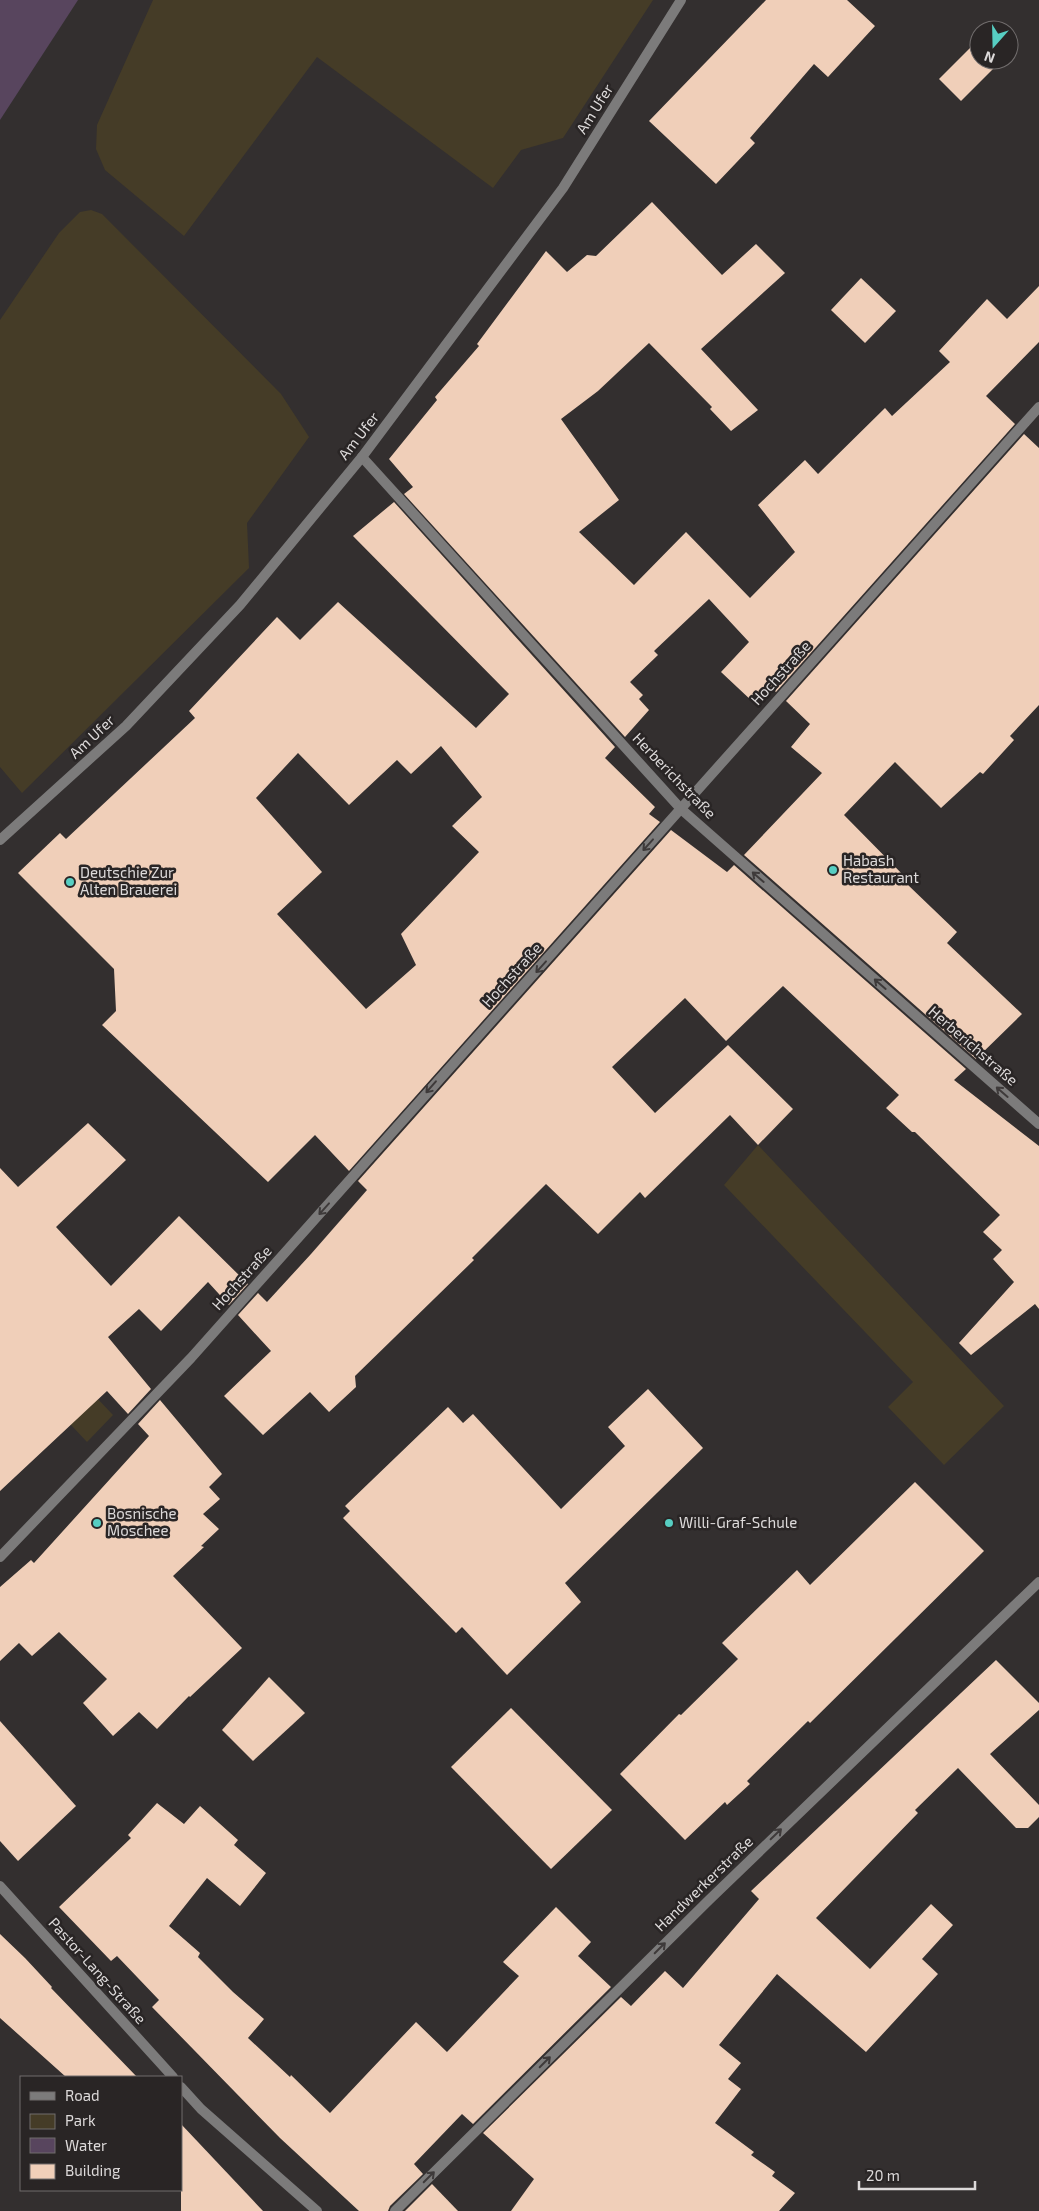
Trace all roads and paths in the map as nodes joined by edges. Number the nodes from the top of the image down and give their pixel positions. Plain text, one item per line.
1 (681, 0) edge
2 (1039, 407) edge
3 (362, 457) junction
4 (681, 809) junction
5 (0, 840) edge
6 (1039, 1124) edge
7 (0, 1557) edge
8 (1039, 1582) edge
9 (0, 1886) edge
10 (171, 2076) edge
11 (182, 2088) edge
12 (316, 2211) edge
13 (395, 2211) edge

1 - 3 street, Am Ufer
2 - 4 street, Hochstraße
3 - 4 street, Herberichstraße
3 - 5 street, Am Ufer
6 -> 4 street, Herberichstraße
4 -> 7 street, Hochstraße
13 -> 8 street, Handwerkerstraße
9 - 10 street, Pastor-Lang-Straße
11 - 12 street

